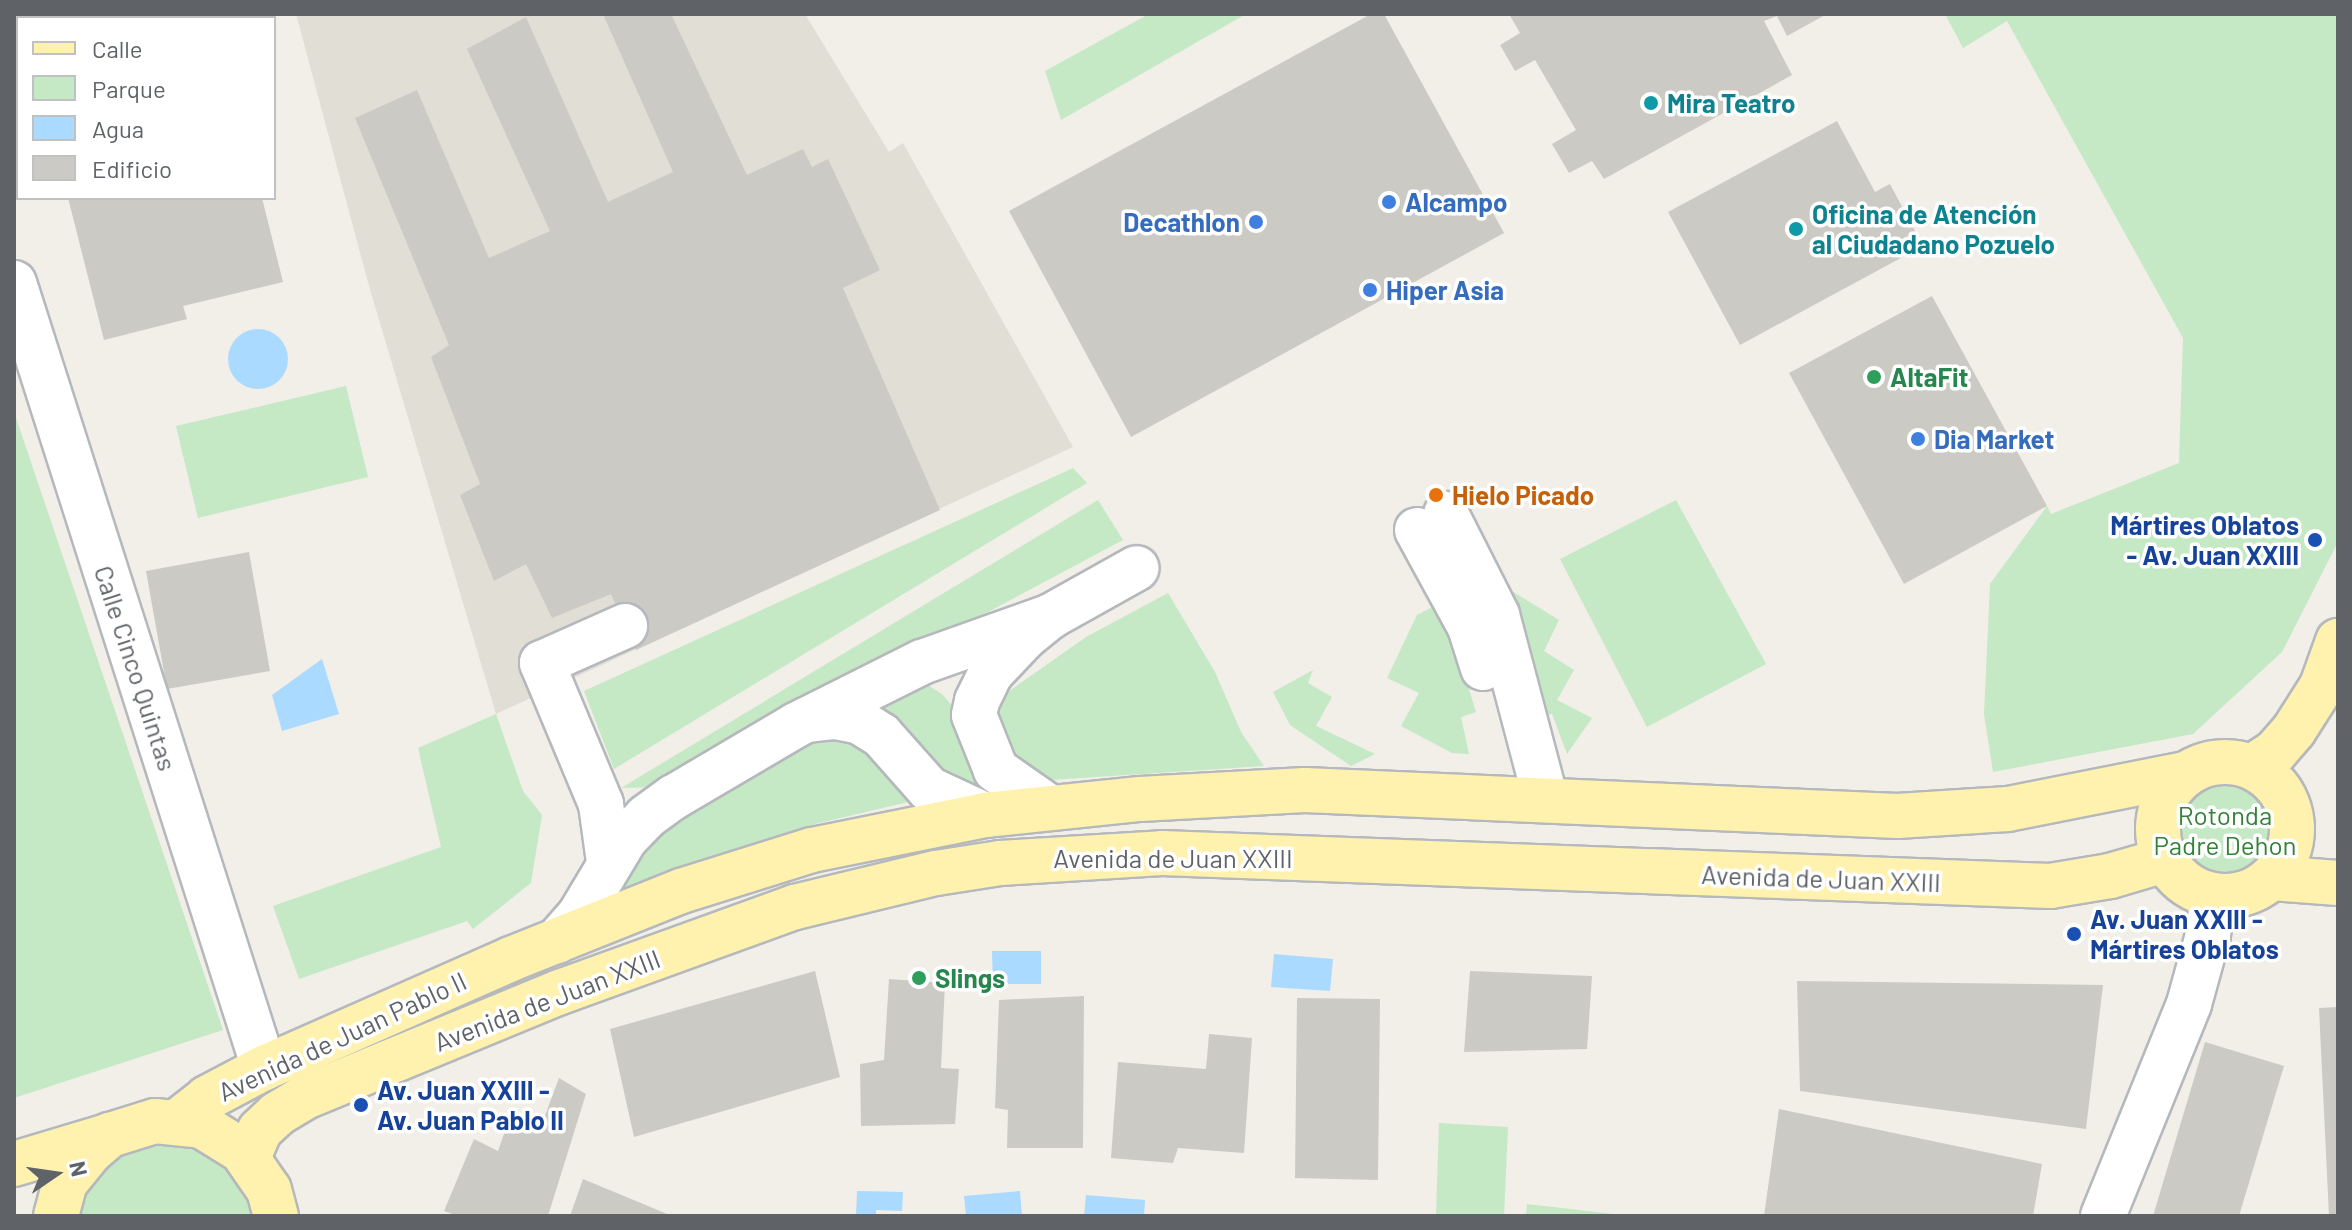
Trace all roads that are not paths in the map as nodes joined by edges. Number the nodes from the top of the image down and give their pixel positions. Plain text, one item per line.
1 (14, 283) edge
2 (1432, 522) dead end
3 (1137, 568) dead end
4 (1051, 616) junction
5 (625, 626) dead end
6 (2338, 641) edge
7 (899, 673) junction
8 (974, 715) junction
9 (804, 720) junction
10 (2252, 767) junction
11 (2185, 774) junction
12 (597, 793) junction
13 (674, 797) junction
14 (1533, 800) junction
15 (1049, 807) junction
16 (985, 815) junction
17 (2165, 860) junction
18 (609, 862) junction
19 (2272, 878) junction
20 (2338, 883) edge
21 (2213, 896) junction
22 (557, 941) junction
23 (511, 959) joint
24 (260, 1060) junction
25 (178, 1121) junction
26 (110, 1135) junction
27 (14, 1164) edge
28 (264, 1188) edge
29 (56, 1216) edge
30 (304, 1216) edge
31 (2103, 1216) edge

1 - 24 street, Calle Cinco Quintas
2 - 14 street
3 - 4 street
4 - 7 street
4 - 8 street
5 - 12 street
6 - 10 main road
7 - 8 street
7 - 9 street
8 - 15 street
9 - 13 street
9 - 16 street
10 - 11 main road
10 - 19 main road
11 - 14 main road, Avenida de Juan XXIII
11 - 17 main road
12 - 13 street
12 - 18 street
13 - 18 street
14 - 15 main road, Avenida de Juan XXIII
15 - 16 main road, Avenida de Juan XXIII
16 - 22 main road, Avenida de Juan XXIII
17 - 21 main road
17 - 28 main road, Avenida de Juan XXIII
18 - 22 street
19 - 20 main road
19 - 21 main road
21 - 31 street
22 - 23 main road, Avenida de Juan XXIII
23 - 24 main road, Avenida de Juan Pablo II
24 - 25 main road, Avenida de Juan Pablo II
25 - 26 main road
25 - 28 main road
26 - 27 main road
26 - 29 main road
28 - 30 street

